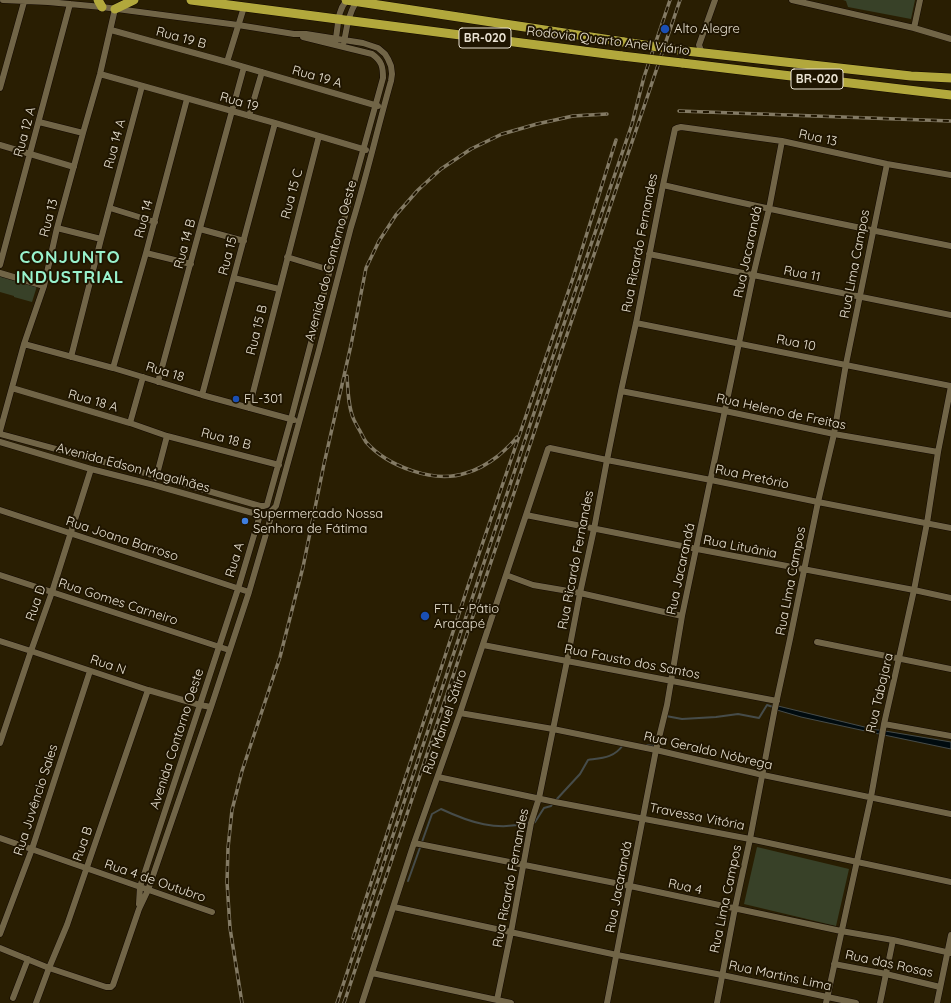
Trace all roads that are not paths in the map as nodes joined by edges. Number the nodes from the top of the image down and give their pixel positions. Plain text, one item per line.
1 (3, 0) edge
2 (134, 0) edge
3 (191, 0) edge
4 (347, 0) edge
5 (715, 0) edge
6 (792, 0) edge
7 (920, 0) edge
8 (357, 1) edge
9 (24, 2) junction
10 (70, 4) junction
11 (100, 4) edge
12 (244, 7) junction
13 (115, 9) junction
14 (338, 20) junction
15 (348, 21) junction
16 (238, 25) junction
17 (914, 28) junction
18 (111, 30) junction
19 (294, 34) junction
20 (336, 38) junction
21 (951, 39) edge
22 (344, 40) junction
23 (334, 45) junction
24 (342, 47) junction
25 (702, 53) junction
26 (227, 62) junction
27 (244, 67) junction
28 (262, 72) junction
29 (100, 74) junction
30 (951, 78) edge
31 (142, 86) junction
32 (0, 88) edge
33 (951, 95) edge
34 (187, 99) junction
35 (376, 105) junction
36 (384, 107) junction
37 (232, 111) junction
38 (249, 116) junction
39 (39, 122) junction
40 (275, 123) junction
41 (679, 127) joint
42 (83, 133) junction
43 (319, 136) junction
44 (782, 141) junction
45 (0, 145) edge
46 (363, 150) junction
47 (371, 152) junction
48 (30, 154) junction
49 (887, 164) junction
50 (74, 167) junction
51 (951, 176) edge
52 (663, 185) junction
53 (110, 208) junction
54 (768, 209) junction
55 (155, 222) junction
56 (343, 224) junction
57 (351, 227) junction
58 (57, 228) junction
59 (200, 230) junction
60 (873, 231) junction
61 (101, 239) junction
62 (338, 240) junction
63 (244, 241) junction
64 (347, 242) junction
65 (951, 246) edge
66 (146, 253) junction
67 (649, 254) junction
68 (287, 257) junction
69 (191, 264) junction
70 (0, 265) edge
71 (330, 270) junction
72 (0, 273) edge
73 (753, 276) junction
74 (234, 278) junction
75 (44, 286) junction
76 (279, 289) junction
77 (860, 297) junction
78 (951, 315) edge
79 (636, 323) junction
80 (313, 333) junction
81 (322, 335) junction
82 (24, 344) junction
83 (739, 344) junction
84 (310, 347) junction
85 (319, 350) junction
86 (71, 357) junction
87 (846, 364) junction
88 (113, 368) junction
89 (143, 377) junction
90 (158, 382) junction
91 (951, 386) edge
92 (12, 388) junction
93 (621, 391) junction
94 (202, 395) junction
95 (249, 408) junction
96 (725, 411) junction
97 (291, 419) junction
98 (299, 421) junction
99 (130, 423) junction
100 (0, 432) edge
101 (834, 434) junction
102 (167, 436) junction
103 (0, 442) edge
104 (549, 448) joint
105 (938, 452) junction
106 (607, 460) junction
107 (279, 465) junction
108 (92, 469) junction
109 (156, 476) junction
110 (711, 480) junction
111 (154, 485) junction
112 (818, 502) junction
113 (260, 506) joint
114 (273, 509) junction
115 (0, 510) edge
116 (260, 515) junction
117 (526, 515) junction
118 (927, 524) junction
119 (951, 528) edge
120 (594, 529) junction
121 (70, 534) junction
122 (697, 549) junction
123 (249, 552) junction
124 (259, 555) junction
125 (245, 566) junction
126 (255, 570) junction
127 (804, 570) junction
128 (0, 575) edge
129 (506, 575) junction
130 (238, 589) junction
131 (914, 590) junction
132 (52, 592) junction
133 (248, 592) junction
134 (580, 593) junction
135 (951, 598) edge
136 (682, 616) junction
137 (0, 641) edge
138 (817, 642) dead end
139 (482, 645) junction
140 (219, 647) junction
141 (229, 650) junction
142 (31, 651) junction
143 (899, 658) junction
144 (567, 661) junction
145 (951, 669) edge
146 (90, 671) junction
147 (671, 682) junction
148 (148, 690) junction
149 (777, 701) junction
150 (200, 705) junction
151 (210, 707) junction
152 (460, 713) junction
153 (884, 724) junction
154 (553, 729) junction
155 (951, 736) edge
156 (0, 744) edge
157 (656, 750) junction
158 (762, 775) junction
159 (438, 776) junction
160 (871, 797) junction
161 (539, 798) junction
162 (168, 803) junction
163 (177, 807) junction
164 (951, 814) edge
165 (643, 818) junction
166 (0, 838) edge
167 (750, 839) junction
168 (414, 843) junction
169 (32, 849) junction
170 (857, 862) junction
171 (523, 865) junction
172 (86, 869) junction
173 (951, 882) edge
174 (630, 886) junction
175 (140, 888) junction
176 (148, 890) junction
177 (394, 907) junction
178 (735, 908) junction
179 (139, 909) junction
180 (212, 912) dead end
181 (841, 931) junction
182 (511, 932) junction
183 (0, 934) edge
184 (951, 935) edge
185 (893, 940) junction
186 (0, 948) edge
187 (949, 953) edge
188 (617, 955) junction
189 (28, 959) junction
190 (834, 964) junction
191 (49, 968) junction
192 (372, 973) junction
193 (886, 974) junction
194 (722, 975) junction
195 (940, 987) junction
196 (13, 998) dead end
197 (497, 1000) junction
198 (826, 1000) edge
199 (36, 1003) edge
200 (362, 1003) edge
201 (511, 1003) edge
202 (607, 1003) edge
203 (717, 1003) edge
204 (856, 1003) edge
205 (880, 1003) edge
206 (937, 1003) edge

1 - 9 street
2 - 13 highway
3 - 12 highway, Rodovia Quarto Anel Viário / BR-020
4 - 8 highway, Rodovia Quarto Anel Viário / BR-020
4 - 14 street
5 - 25 street
6 - 17 street
7 - 17 street
8 - 15 street
8 - 25 highway, Rodovia Quarto Anel Viário / BR-020, bridge
9 - 10 street
9 - 32 street
10 - 11 street
10 - 39 street, Rua 12 A
11 - 13 street
12 - 14 highway, Rodovia Quarto Anel Viário / BR-020
12 - 16 street
13 - 16 street
13 - 18 street, Rua 13
14 - 15 highway, Rodovia Quarto Anel Viário / BR-020
14 - 20 street
15 - 22 street
15 - 33 highway, Rodovia Quarto Anel Viário / BR-020, bridge
16 - 19 street
16 - 26 street
17 - 21 street
18 - 26 street, Rua 19 B
18 - 29 street, Rua 13
19 - 20 street, Avenida do Contorno Oeste
19 - 23 street, Avenida do Contorno Oeste
20 - 22 street, Avenida do Contorno Oeste
20 - 23 street
22 - 24 street
22 - 36 street, Avenida do Contorno Oeste
23 - 24 street, Avenida do Contorno Oeste
24 - 35 street, Avenida do Contorno Oeste
25 - 30 highway, Rodovia Quarto Anel Viário / BR-020
26 - 27 street, Rua 19 B
27 - 28 street, Rua 19 A
27 - 37 street, Rua 14 B
28 - 35 street, Rua 19 A
28 - 38 street
29 - 31 street, Rua 19
29 - 42 street, Rua 13
31 - 34 street, Rua 19
31 - 53 street, Rua 14 A
34 - 37 street, Rua 19
34 - 55 street, Rua 14
35 - 36 street, Rua 19 A
35 - 46 street, Avenida do Contorno Oeste
36 - 47 street, Avenida do Contorno Oeste
37 - 38 street, Rua 19
37 - 59 street, Rua 14 B
38 - 40 street, Rua 19
39 - 42 street
39 - 48 street, Rua 12 A
40 - 43 street, Rua 19
40 - 63 street, Rua 15
41 - 44 street, Rua 13
41 - 52 street, Rua Ricardo Fernandes
42 - 50 street, Rua 13
43 - 46 street, Rua 19
43 - 68 street, Rua 15 C
44 - 49 street, Rua 13
44 - 54 street, Rua Jacarandá
45 - 48 street
46 - 47 street, Rua 19
46 - 56 street, Avenida do Contorno Oeste
47 - 57 street, Avenida do Contorno Oeste
48 - 50 street
48 - 70 street, Rua 12 A
49 - 51 street, Rua 13
49 - 60 street, Rua Lima Campos
50 - 58 street, Rua 13
52 - 54 street
52 - 67 street, Rua Ricardo Fernandes
53 - 55 street
53 - 61 street, Rua 14 A
54 - 60 street
54 - 73 street, Rua Jacarandá
55 - 66 street, Rua 14
56 - 57 street
56 - 62 street, Avenida do Contorno Oeste
57 - 64 street, Avenida do Contorno Oeste
58 - 61 street
58 - 75 street, Rua 13
59 - 63 street
59 - 69 street, Rua 14 B
60 - 65 street
60 - 77 street, Rua Lima Campos
61 - 86 street, Rua 14 A
62 - 64 street
62 - 71 street, Avenida do Contorno Oeste
63 - 74 street, Rua 15
64 - 81 street, Avenida do Contorno Oeste
66 - 69 street
66 - 88 street, Rua 14
67 - 73 street, Rua 11
67 - 79 street, Rua Ricardo Fernandes
68 - 71 street
68 - 76 street, Rua 15 B
69 - 90 street, Rua 14 B
71 - 80 street, Avenida do Contorno Oeste
72 - 75 street
73 - 77 street, Rua 11
73 - 83 street, Rua Jacarandá
74 - 76 street
74 - 94 street, Rua 15
75 - 82 street, Rua 13
76 - 95 street, Rua 15 B
77 - 78 street, Rua 11
77 - 87 street, Rua Lima Campos
79 - 83 street, Rua 10
79 - 93 street, Rua Ricardo Fernandes
80 - 81 street
80 - 84 street, Avenida do Contorno Oeste
81 - 85 street, Avenida do Contorno Oeste
82 - 86 street, Rua 18
82 - 92 street, Rua 13
83 - 87 street, Rua 10
83 - 96 street, Rua Jacarandá
84 - 85 street
84 - 97 street, Avenida do Contorno Oeste
85 - 98 street, Avenida do Contorno Oeste
86 - 88 street, Rua 18
87 - 91 street, Rua 10
87 - 101 street, Rua Lima Campos
88 - 89 street, Rua 18
89 - 90 street, Rua 18
89 - 99 street
90 - 94 street, Rua 18
91 - 105 street, Rua Tabajara
92 - 99 street, Rua 18 A
92 - 100 street, Rua 13
93 - 96 street, Rua Heleno de Freitas
93 - 106 street, Rua Ricardo Fernandes
94 - 95 street, Rua 18
95 - 97 street, Rua 18
96 - 101 street, Rua Heleno de Freitas
96 - 110 street, Rua Jacarandá
97 - 98 street, Rua 18
97 - 107 street, Avenida do Contorno Oeste
98 - 114 street, Avenida do Contorno Oeste
99 - 102 street, Rua 18 A
100 - 109 street, Avenida Edson Magalhães
101 - 105 street, Rua Heleno de Freitas
101 - 112 street, Rua Lima Campos
102 - 107 street, Rua 18 B
102 - 109 street
103 - 108 street, Avenida Edson Magalhães
104 - 106 street, Rua Pretório
104 - 117 street, Rua Manuel Sátiro
105 - 118 street, Rua Tabajara
106 - 110 street, Rua Pretório
106 - 120 street, Rua Ricardo Fernandes
107 - 113 street, Avenida do Contorno Oeste
108 - 111 street, Avenida Edson Magalhães
108 - 121 street, Rua D
109 - 111 street
109 - 113 street, Avenida Edson Magalhães
110 - 112 street, Rua Pretório
110 - 122 street, Rua Jacarandá
111 - 116 street, Avenida Edson Magalhães
112 - 118 street, Rua Pretório
112 - 127 street, Rua Lima Campos
114 - 116 street
114 - 124 street, Avenida Contorno Oeste
115 - 121 street, Rua Joana Barroso
116 - 123 street, Rua A
117 - 120 street, Rua Lituânia
117 - 129 street, Rua Manuel Sátiro
118 - 119 street, Rua Pretório
118 - 131 street, Rua Tabajara
120 - 122 street, Rua Lituânia
120 - 134 street, Rua Ricardo Fernandes
121 - 130 street, Rua Joana Barroso
121 - 132 street, Rua D
122 - 127 street, Rua Lituânia
122 - 136 street, Rua Jacarandá
123 - 124 street
123 - 125 street, Rua A
124 - 126 street, Avenida Contorno Oeste
125 - 126 street
125 - 130 street, Rua A
126 - 133 street, Avenida Contorno Oeste
127 - 131 street, Rua Lituânia
127 - 149 street, Rua Lima Campos
128 - 132 street, Rua Gomes Carneiro
129 - 134 street
129 - 139 street, Rua Manuel Sátiro
130 - 133 street
130 - 140 street, Avenida Contorno Oeste
131 - 135 street, Rua Lituânia
131 - 143 street, Rua Tabajara
132 - 140 street, Rua Gomes Carneiro
132 - 142 street, Rua D
133 - 141 street, Avenida Contorno Oeste
134 - 136 street
134 - 144 street, Rua Ricardo Fernandes
136 - 147 street, Rua Jacarandá
137 - 142 street, Rua N
138 - 143 street
139 - 144 street, Rua Fausto dos Santos
139 - 152 street, Rua Manuel Sátiro
140 - 141 street, Rua Gomes Carneiro
140 - 150 street, Avenida Contorno Oeste
141 - 151 street, Avenida Contorno Oeste
142 - 146 street, Rua N
142 - 156 street, Rua D
143 - 145 street
143 - 153 street, Rua Tabajara
144 - 147 street, Rua Fausto dos Santos
144 - 154 street, Rua Ricardo Fernandes
146 - 148 street, Rua N
146 - 169 street, Rua Juvêncio Sales
147 - 149 street, Rua Fausto dos Santos
147 - 157 street, Rua Jacarandá
148 - 150 street, Rua N
148 - 172 street, Rua B
149 - 158 street, Rua Lima Campos
150 - 151 street, Rua N
150 - 162 street, Avenida Contorno Oeste
151 - 163 street, Avenida Contorno Oeste
152 - 154 street, Rua Geraldo Nóbrega
152 - 159 street, Rua Manuel Sátiro
153 - 155 street
153 - 160 street, Rua Tabajara
154 - 157 street, Rua Geraldo Nóbrega
154 - 161 street, Rua Ricardo Fernandes
157 - 158 street, Rua Geraldo Nóbrega
157 - 165 street, Rua Jacarandá
158 - 160 street, Rua Geraldo Nóbrega
158 - 167 street, Rua Lima Campos
159 - 161 street, Travessa Vitória
159 - 168 street, Rua Manuel Sátiro
160 - 164 street, Rua Geraldo Nóbrega
160 - 170 street, Rua Tabajara
161 - 165 street, Travessa Vitória
161 - 171 street, Rua Ricardo Fernandes
162 - 163 street
162 - 175 street, Avenida Contorno Oeste
163 - 176 street, Avenida Contorno Oeste
165 - 167 street, Travessa Vitória
165 - 174 street, Rua Jacarandá
166 - 169 street, Rua 4 de Outubro
167 - 170 street, Travessa Vitória
167 - 178 street, Rua Lima Campos
168 - 171 street, Rua 4
168 - 177 street, Rua Manuel Sátiro
169 - 172 street, Rua 4 de Outubro
169 - 183 street, Rua Juvêncio Sales
170 - 173 street, Travessa Vitória
170 - 181 street, Rua Tabajara
171 - 174 street, Rua 4
171 - 182 street, Rua Ricardo Fernandes
172 - 175 street, Rua 4 de Outubro
172 - 191 street, Rua B
174 - 178 street, Rua 4
174 - 188 street, Rua Jacarandá
175 - 176 street, Rua 4 de Outubro
175 - 179 street, Avenida Contorno Oeste
176 - 179 street, Avenida Contorno Oeste
176 - 180 street, Rua 4 de Outubro
177 - 182 street, Rua Martins Lima
177 - 192 street, Rua Manuel Sátiro
178 - 181 street, Rua 4
178 - 194 street, Rua Lima Campos
179 - 191 street, Avenida Contorno Oeste
181 - 185 street, Rua 4
181 - 190 street, Rua Tabajara
182 - 188 street, Rua Martins Lima
182 - 197 street, Rua Ricardo Fernandes
184 - 187 street
185 - 187 street, Rua 4
185 - 193 street
186 - 189 street
187 - 195 street
188 - 194 street, Rua Martins Lima
188 - 202 street, Rua Jacarandá
189 - 191 street
189 - 196 street
190 - 193 street, Rua das Rosas
190 - 198 street, Rua Tabajara
191 - 199 street, Rua B
192 - 197 street
192 - 200 street, Rua Manuel Sátiro
193 - 195 street, Rua das Rosas
193 - 205 street
194 - 198 street, Rua Martins Lima
194 - 203 street, Rua Lima Campos
195 - 206 street
197 - 201 street
198 - 204 street, Rua Martins Lima

